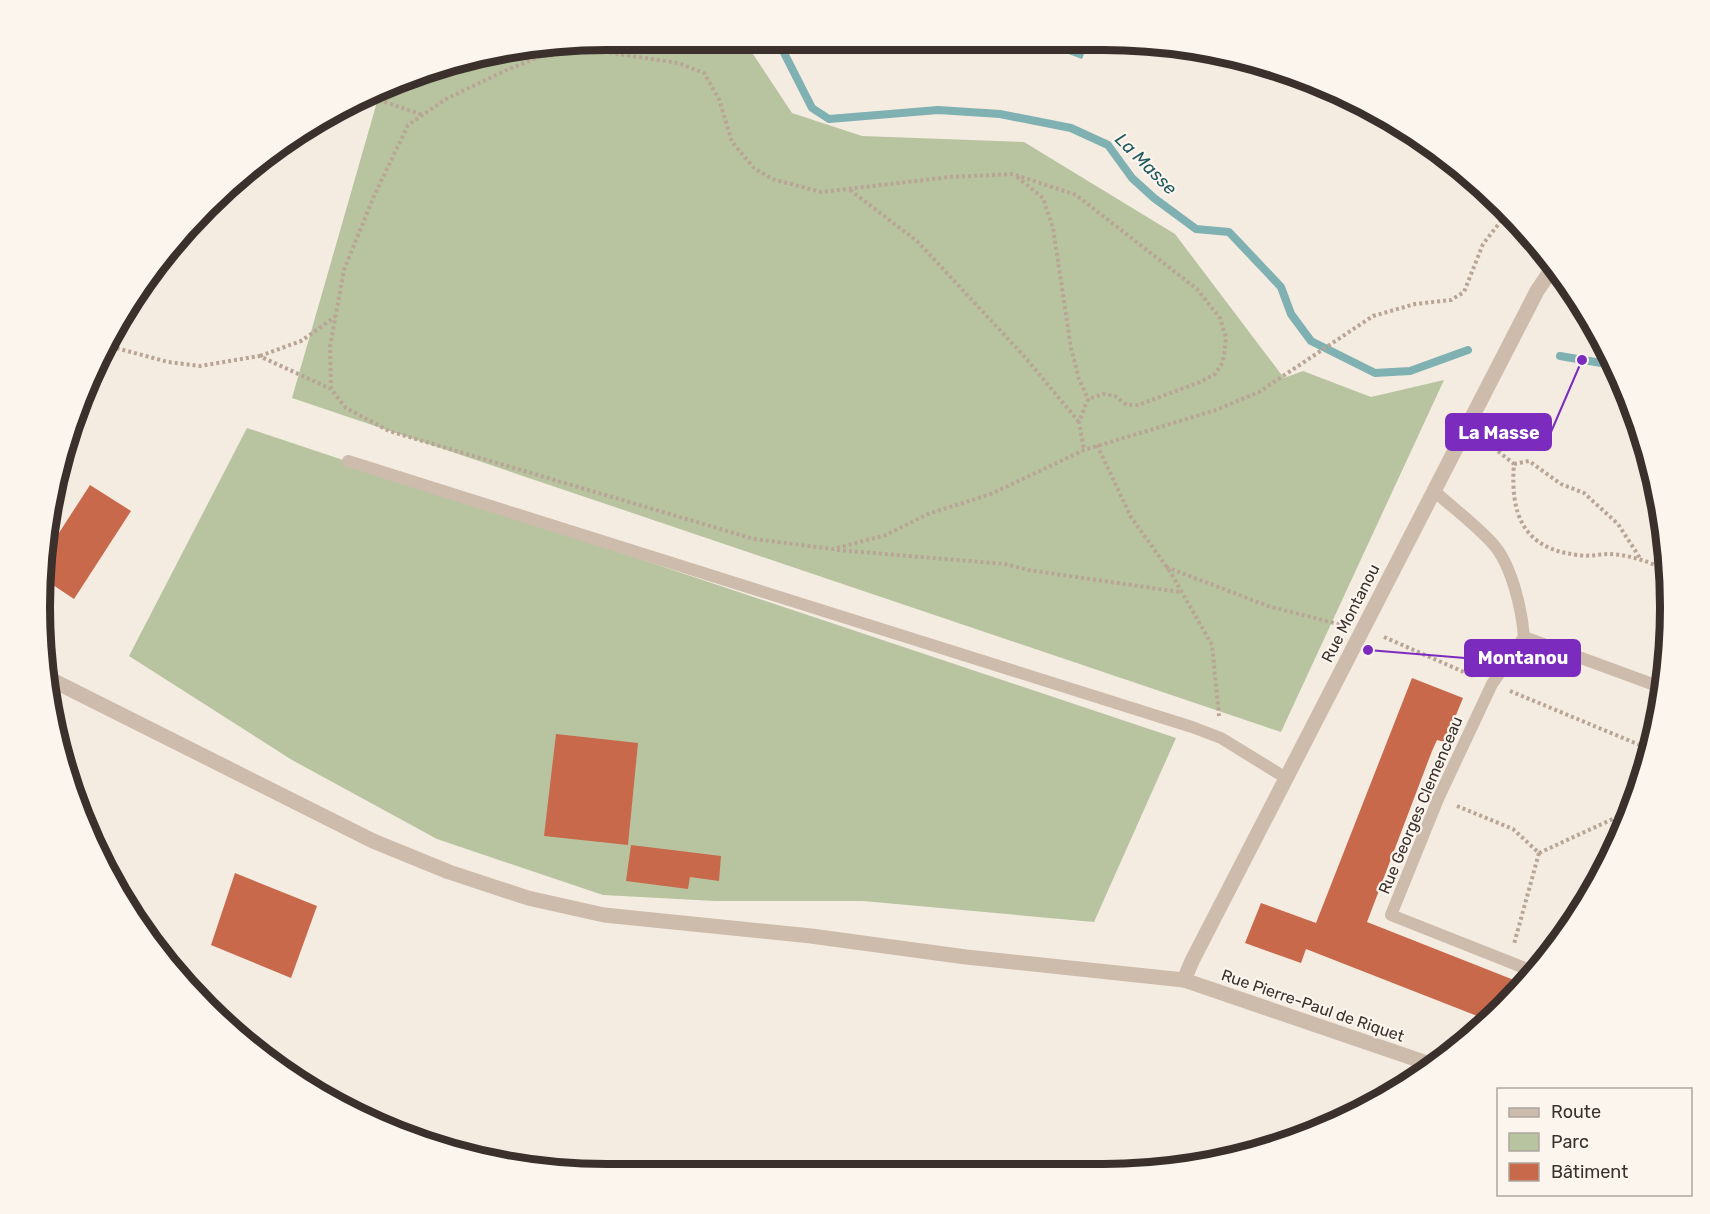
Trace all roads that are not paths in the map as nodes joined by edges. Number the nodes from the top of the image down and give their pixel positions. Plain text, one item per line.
1 (1549, 273) edge
2 (348, 461) dead end
3 (1434, 490) junction
4 (1524, 637) junction
5 (54, 681) edge
6 (1655, 685) edge
7 (1286, 778) junction
8 (1527, 969) edge
9 (1184, 980) junction
10 (1425, 1062) edge

1 - 3 street, Rue Montanou
2 - 7 lane
3 - 4 lane
3 - 7 street, Rue Montanou
4 - 6 lane
4 - 8 lane, Rue Georges Clemenceau
5 - 9 street, Rue Pierre-Paul de Riquet
7 - 9 street, Rue Montanou
9 - 10 street, Rue Pierre-Paul de Riquet

